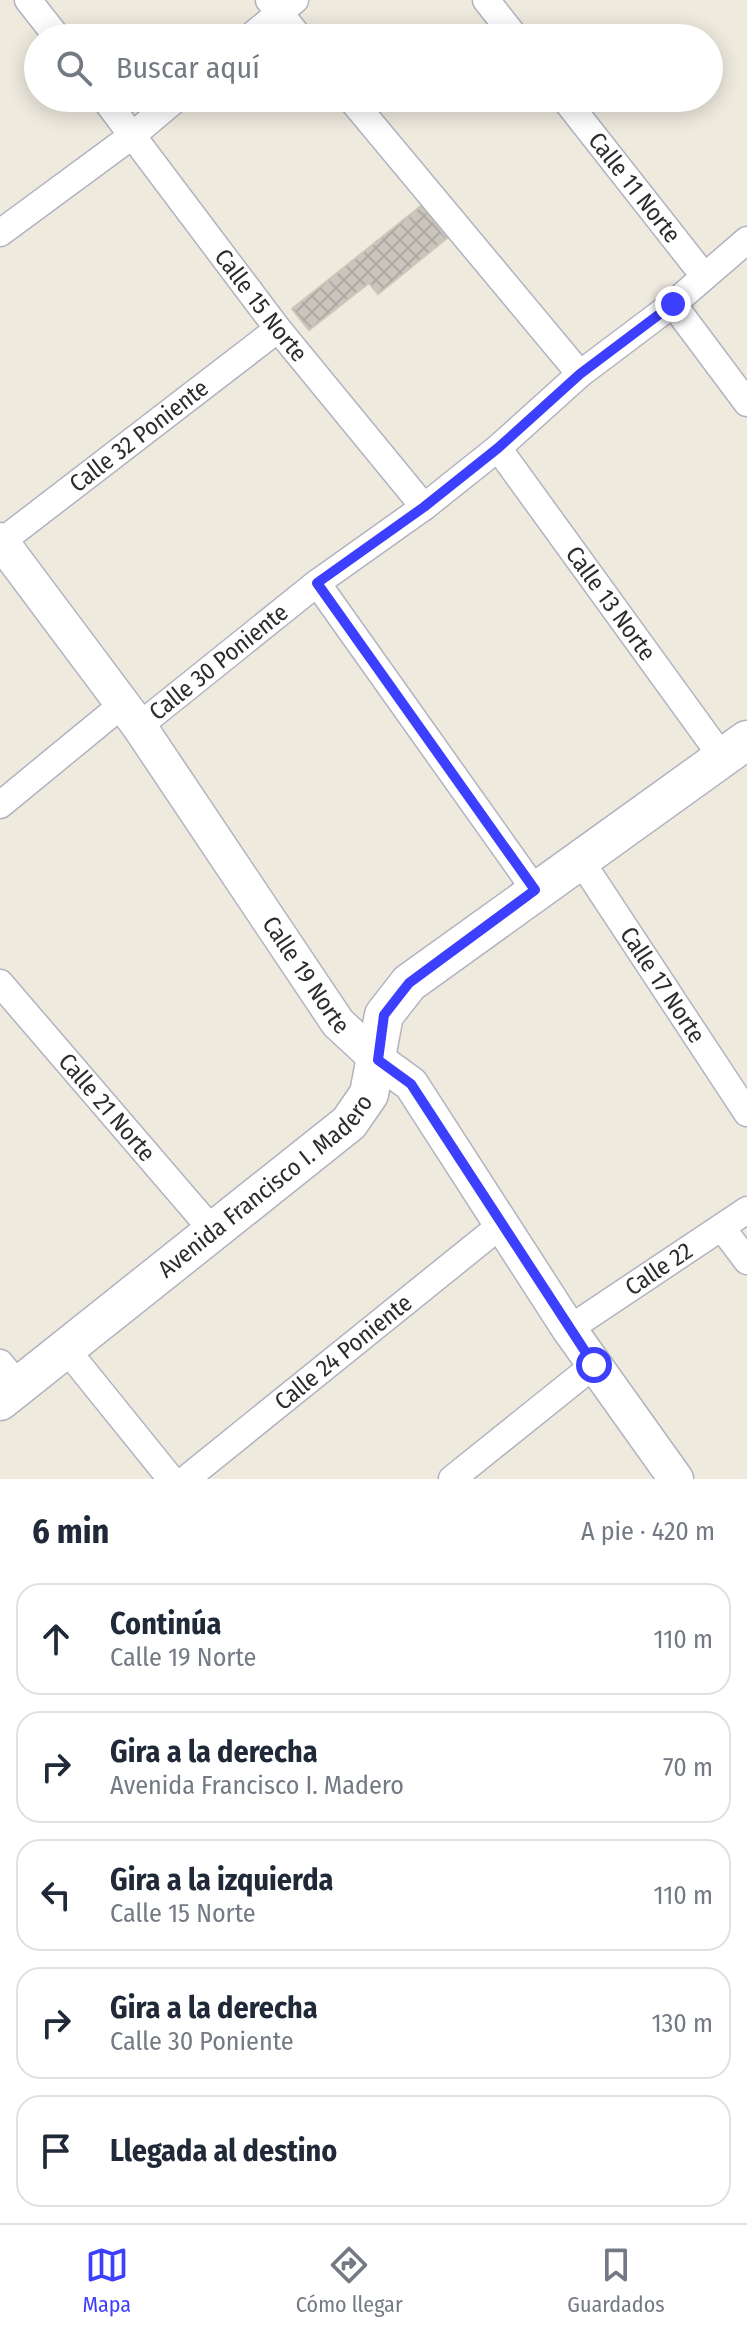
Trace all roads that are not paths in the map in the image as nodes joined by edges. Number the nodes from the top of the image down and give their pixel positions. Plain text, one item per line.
1 (28, 0) edge
2 (486, 0) edge
3 (281, 4) edge
4 (47, 24) edge
5 (262, 24) edge
6 (292, 24) edge
7 (505, 24) edge
8 (115, 112) edge
9 (160, 112) edge
10 (362, 112) edge
11 (575, 112) edge
12 (133, 135) junction
13 (0, 233) edge
14 (747, 240) edge
15 (704, 276) junction
16 (673, 304) junction
17 (278, 329) junction
18 (580, 374) junction
19 (747, 403) edge
20 (498, 448) junction
21 (424, 507) junction
22 (1, 541) edge
23 (317, 583) junction
24 (131, 715) junction
25 (734, 748) edge
26 (0, 805) edge
27 (579, 858) junction
28 (535, 890) junction
29 (0, 983) edge
30 (378, 1060) junction
31 (747, 1113) edge
32 (747, 1210) edge
33 (501, 1225) junction
34 (722, 1228) junction
35 (213, 1231) junction
36 (747, 1261) edge
37 (569, 1329) junction
38 (66, 1349) junction
39 (594, 1365) junction
40 (6, 1384) edge
41 (171, 1479) edge
42 (186, 1479) edge
43 (452, 1479) edge
44 (676, 1479) edge

1 - 4 street
2 - 7 street
3 - 5 street
3 - 6 street
8 - 12 street, Calle 15 Norte
9 - 12 street
10 - 18 street
11 - 15 street, Calle 11 Norte
12 - 13 street
12 - 17 street, Calle 15 Norte
14 - 15 street, Calle 30 Poniente
15 - 16 street, Calle 30 Poniente
16 - 18 street, Calle 30 Poniente
16 - 19 street
17 - 21 street, Calle 15 Norte
17 - 22 street, Calle 32 Poniente
18 - 20 street, Calle 30 Poniente
20 - 21 street, Calle 30 Poniente
20 - 25 street, Calle 13 Norte
21 - 23 street, Calle 30 Poniente
22 - 24 street, Calle 19 Norte
23 - 24 street, Calle 30 Poniente
23 - 28 street
24 - 26 street, Calle 30 Poniente
24 - 30 street, Calle 19 Norte
25 - 27 main road, Avenida Francisco I. Madero
27 - 28 main road, Avenida Francisco I. Madero
27 - 31 street, Calle 17 Norte
28 - 30 main road, Avenida Francisco I. Madero
29 - 35 street, Calle 21 Norte
30 - 33 street, Calle 19 Norte
30 - 35 main road, Avenida Francisco I. Madero
32 - 34 street, Calle 22
33 - 37 street, Calle 19 Norte
33 - 42 street, Calle 24 Poniente
34 - 36 street
34 - 37 street, Calle 22
35 - 38 main road, Avenida Francisco I. Madero
37 - 39 street, Calle 19 Norte
38 - 40 main road, Avenida Francisco I. Madero
38 - 41 street
39 - 43 street
39 - 44 street, Calle 19 Norte

